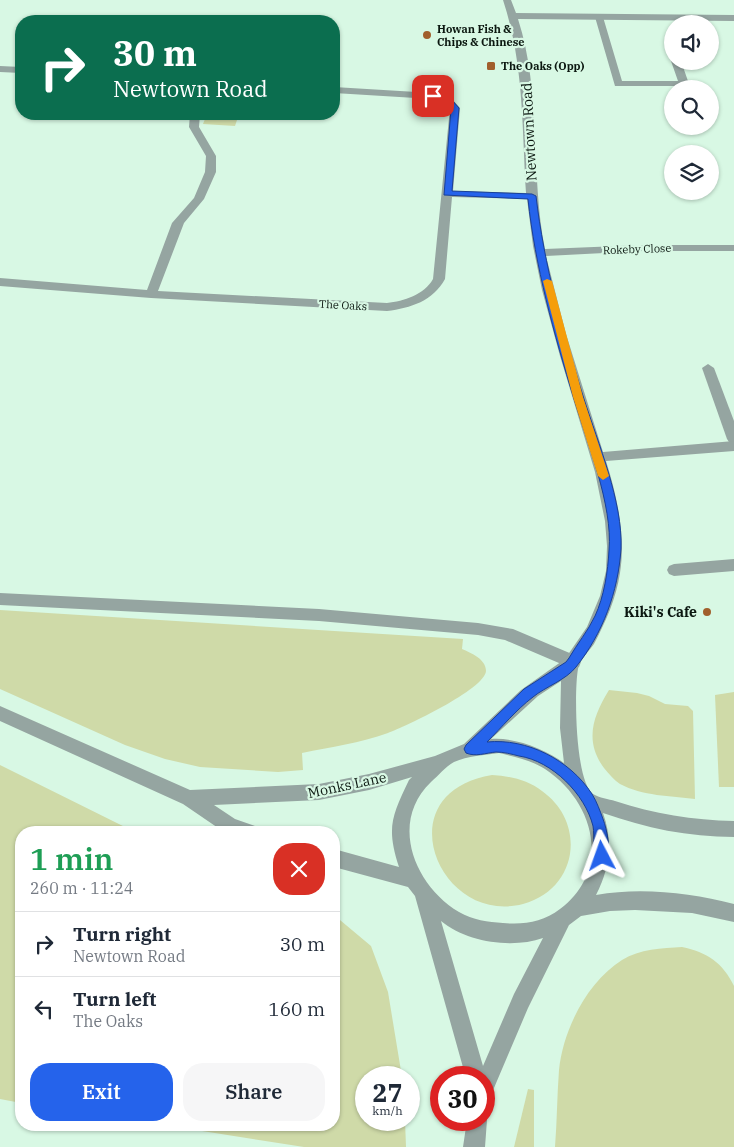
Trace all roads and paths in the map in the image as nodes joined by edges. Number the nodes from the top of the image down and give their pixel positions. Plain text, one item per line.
1 (507, 0) edge
2 (514, 16) junction
3 (599, 17) junction
4 (734, 18) edge
5 (0, 69) edge
6 (15, 70) edge
7 (679, 70) edge
8 (340, 90) edge
9 (194, 120) edge
10 (447, 194) junction
11 (532, 196) junction
12 (734, 248) edge
13 (541, 253) junction
14 (0, 282) edge
15 (151, 294) junction
16 (708, 368) dead end
17 (734, 439) edge
18 (734, 446) edge
19 (597, 457) junction
20 (734, 565) edge
21 (674, 570) dead end
22 (0, 599) edge
23 (572, 664) junction
24 (0, 713) edge
25 (470, 749) junction
26 (442, 760) junction
27 (575, 782) junction
28 (189, 798) junction
29 (588, 800) junction
30 (230, 826) edge
31 (734, 829) edge
32 (340, 860) edge
33 (412, 879) junction
34 (424, 896) junction
35 (578, 907) junction
36 (734, 913) edge
37 (562, 920) junction
38 (473, 1066) edge
39 (493, 1066) edge
40 (476, 1131) edge
41 (474, 1147) edge

1 - 2 street, Newtown Road
2 - 3 street
2 - 11 street, Newtown Road
3 - 4 street
3 - 7 street
5 - 6 street
8 - 10 street, The Oaks
9 - 15 street
10 - 11 street
10 - 15 street, The Oaks
11 - 13 street, Newtown Road
12 - 13 street, Rokeby Close
13 - 19 street, Newtown Road
14 - 15 street, The Oaks
16 - 17 street
18 - 19 street
19 - 23 street, Newtown Road
20 - 21 street
22 - 23 street
23 - 25 street, Newtown Road
23 - 27 street, Newtown Road
24 - 28 street, Monks Lane
25 - 26 street
25 - 27 street
26 - 28 street, Monks Lane
26 - 33 street
27 - 29 street
28 - 30 street, Monks Lane
29 - 31 street
29 - 35 street
32 - 33 street
33 - 34 street
34 - 37 street
34 - 38 street
35 - 36 street
35 - 37 street
37 - 39 street
40 - 41 street

